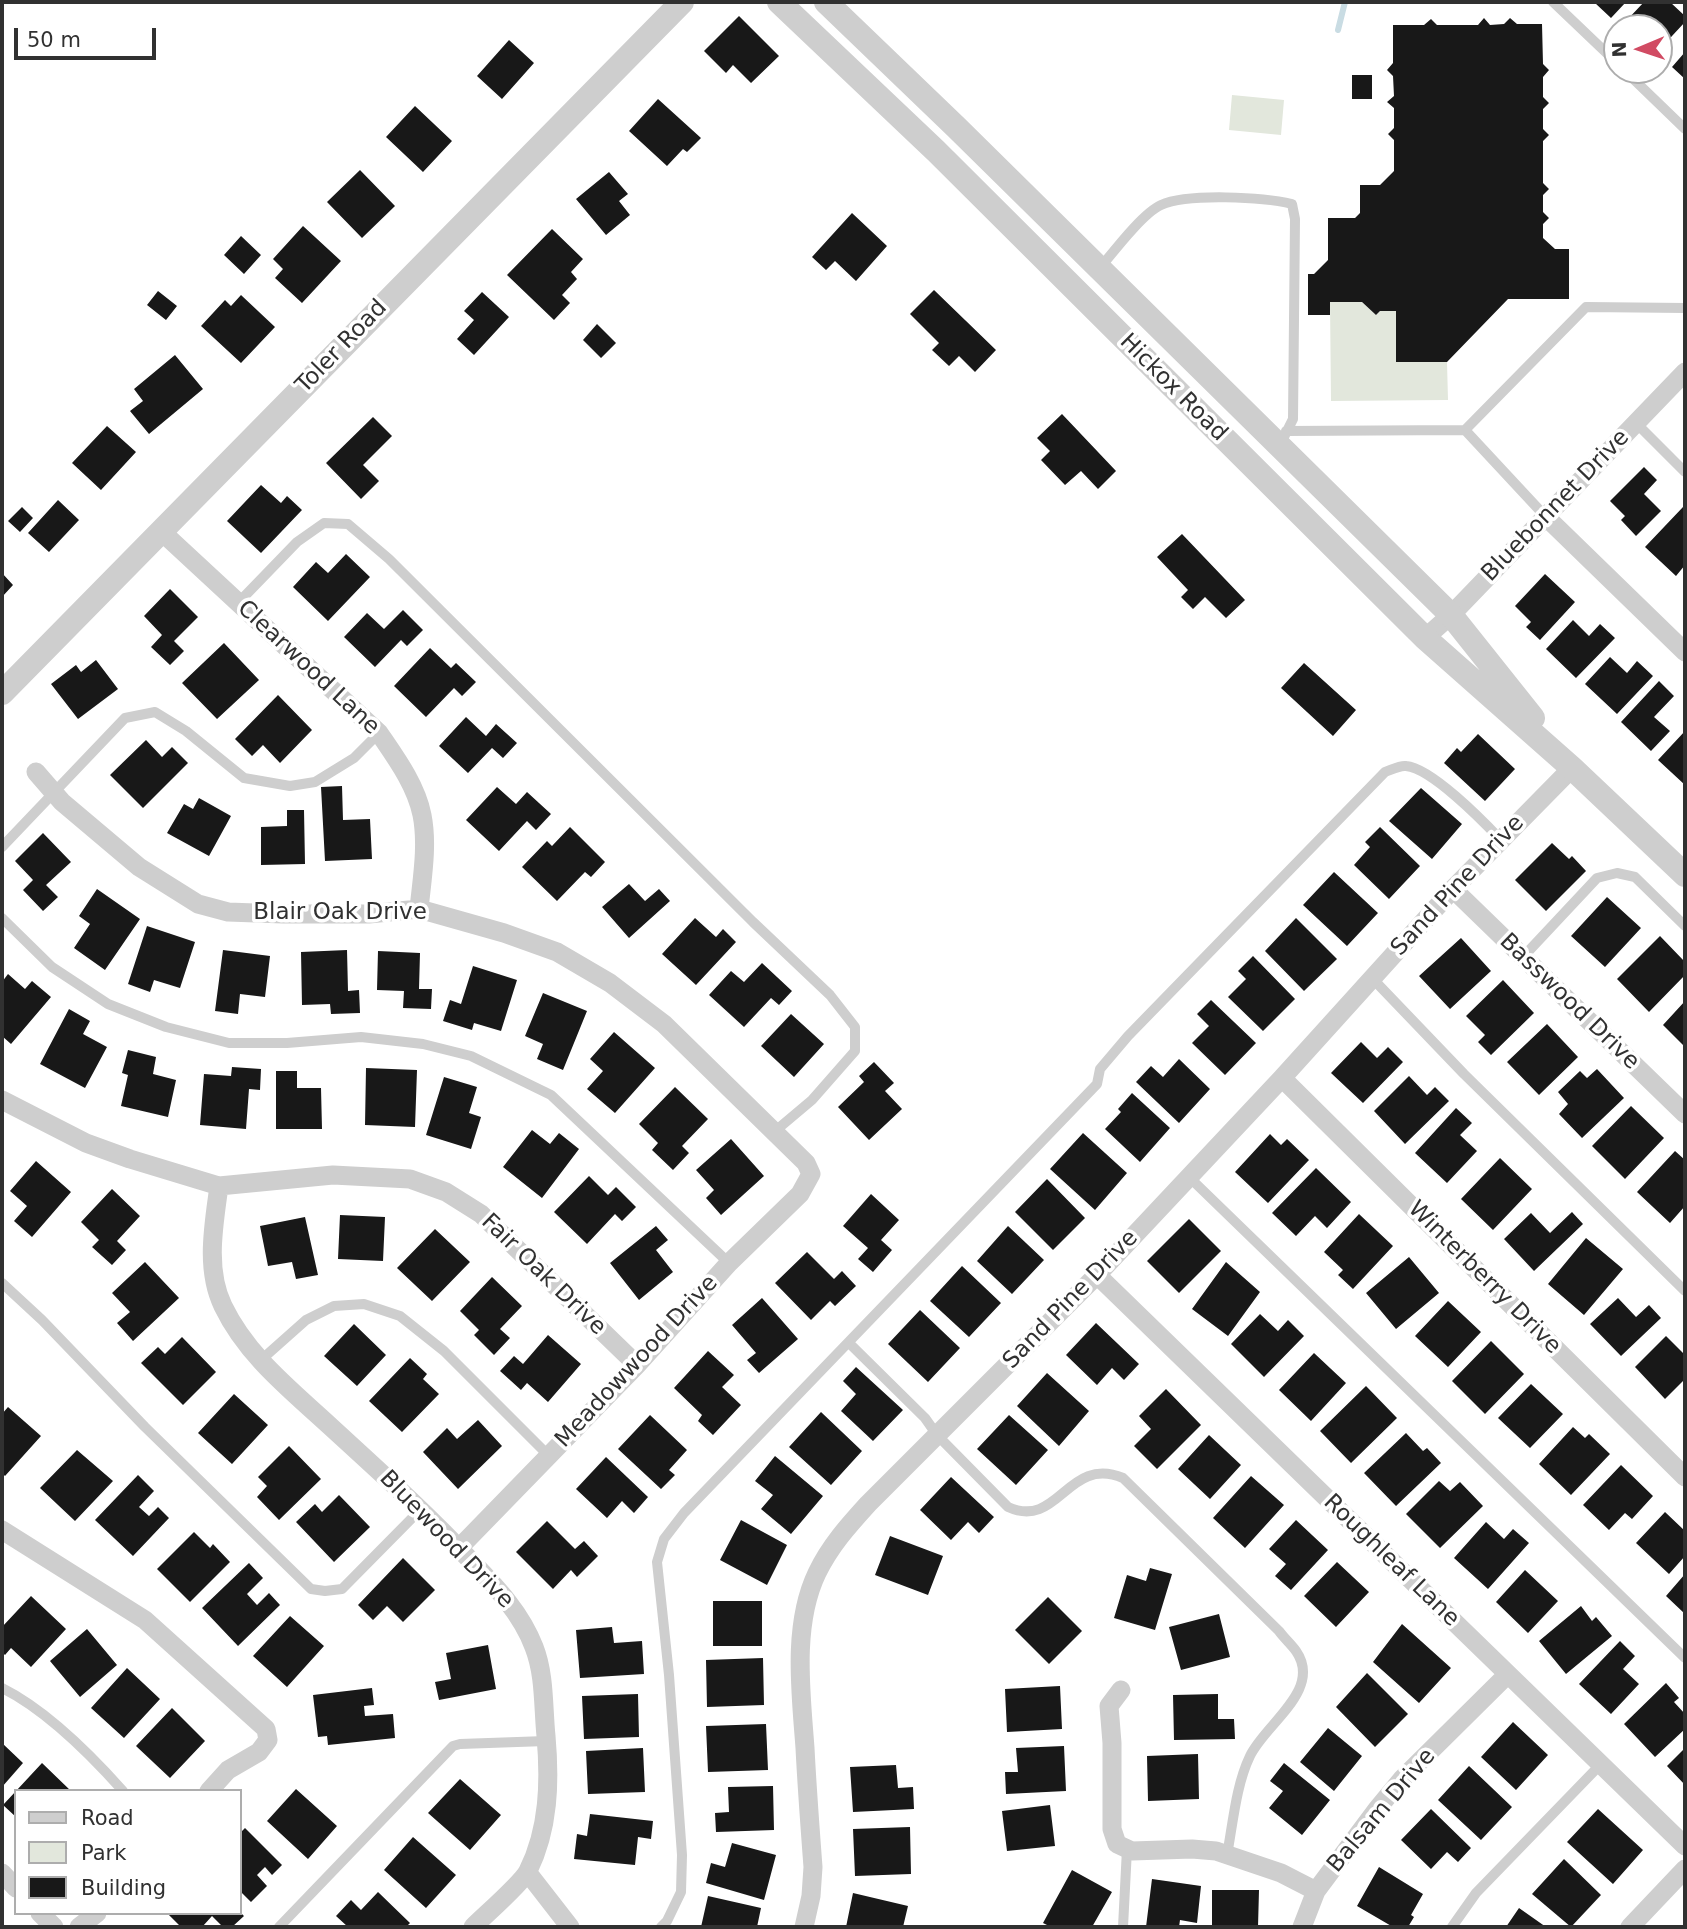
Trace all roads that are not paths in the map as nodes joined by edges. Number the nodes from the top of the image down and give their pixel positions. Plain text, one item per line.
1 (682, 2) edge
2 (779, 2) edge
3 (826, 2) edge
4 (1553, 2) edge
5 (1603, 50) edge
6 (1638, 84) edge
7 (1685, 129) edge
8 (1099, 268) junction
9 (1077, 292) junction
10 (1685, 309) edge
11 (1111, 327) junction
12 (1685, 372) edge
13 (1636, 423) junction
14 (1465, 430) junction
15 (1283, 438) junction
16 (1685, 472) edge
17 (1545, 516) junction
18 (162, 532) junction
19 (239, 603) junction
20 (1451, 615) junction
21 (1425, 638) junction
22 (1685, 652) edge
23 (2, 693) edge
24 (379, 733) junction
25 (1572, 768) junction
26 (36, 772) dead end
27 (54, 792) junction
28 (1500, 839) junction
29 (2, 847) edge
30 (1685, 876) edge
31 (1453, 889) junction
32 (419, 909) junction
33 (2, 918) edge
34 (1685, 926) edge
35 (1523, 957) junction
36 (1372, 978) junction
37 (1282, 1078) junction
38 (2, 1100) edge
39 (1685, 1114) edge
40 (774, 1132) junction
41 (811, 1174) joint
42 (1189, 1177) junction
43 (219, 1186) junction
44 (729, 1263) junction
45 (1097, 1275) junction
46 (2, 1283) edge
47 (1685, 1291) edge
48 (849, 1343) junction
49 (261, 1360) junction
50 (637, 1366) junction
51 (937, 1435) junction
52 (549, 1457) junction
53 (1685, 1478) edge
54 (421, 1509) junction
55 (2, 1530) edge
56 (459, 1548) junction
57 (1685, 1658) edge
58 (1507, 1675) junction
59 (2, 1688) edge
60 (1121, 1690) dead end
61 (546, 1741) junction
62 (1600, 1765) junction
63 (121, 1789) edge
64 (211, 1789) edge
65 (1685, 1846) edge
66 (1127, 1849) junction
67 (1227, 1855) junction
68 (1685, 1870) edge
69 (2, 1873) edge
70 (528, 1873) junction
71 (14, 1886) edge
72 (1316, 1891) junction
73 (94, 1915) edge
74 (79, 1927) edge
75 (279, 1927) edge
76 (473, 1927) edge
77 (570, 1927) edge
78 (661, 1927) edge
79 (804, 1927) edge
80 (1123, 1927) edge
81 (1302, 1927) edge
82 (1452, 1927) edge
83 (1630, 1927) edge

1 - 18 street, Toler Road
2 - 9 street, Hickox Road
3 - 8 street, Hickox Road
4 - 5 lane
6 - 7 lane
8 - 9 street
8 - 15 street, Hickox Road
8 - 15 lane
9 - 11 street, Hickox Road
10 - 14 lane
11 - 15 street
11 - 21 street, Hickox Road
12 - 13 street, Bluebonnet Drive
13 - 16 lane
13 - 17 street, Bluebonnet Drive
14 - 15 lane
14 - 17 lane
15 - 20 street, Hickox Road
17 - 20 street, Bluebonnet Drive
17 - 22 street
18 - 19 street, Clearwood Lane
18 - 23 street, Toler Road
19 - 24 street, Clearwood Lane
19 - 40 lane
20 - 21 street, Bluebonnet Drive
20 - 25 street, Hickox Road
21 - 25 street, Hickox Road
24 - 27 lane
24 - 32 street, Clearwood Lane
25 - 28 street, Sand Pine Drive
25 - 30 street, Hickox Road
26 - 27 street, Blair Oak Drive
27 - 29 lane
27 - 32 street, Blair Oak Drive
28 - 31 street, Sand Pine Drive
28 - 48 lane
31 - 35 street, Basswood Drive
31 - 36 street, Sand Pine Drive
32 - 40 street, Blair Oak Drive
33 - 44 lane
34 - 35 lane
35 - 39 street, Basswood Drive
36 - 37 street, Sand Pine Drive
36 - 47 lane
37 - 42 street, Sand Pine Drive
37 - 53 street, Winterberry Drive
38 - 43 street, Fair Oak Drive
40 - 41 street, Blair Oak Drive
41 - 44 street, Meadowwood Drive
42 - 45 street, Sand Pine Drive
42 - 57 lane
43 - 49 street, Bluewood Drive
43 - 50 street, Fair Oak Drive
44 - 50 street, Meadowwood Drive
45 - 51 street, Sand Pine Drive
45 - 58 street, Roughleaf Lane
46 - 54 lane
48 - 51 lane
48 - 78 lane
49 - 52 lane
49 - 54 street, Bluewood Drive
50 - 52 street, Meadowwood Drive
51 - 67 lane
51 - 79 street, Sand Pine Drive
52 - 56 street, Meadowwood Drive
54 - 56 street, Bluewood Drive
55 - 64 street
56 - 61 street, Bluewood Drive
58 - 62 street, Roughleaf Lane
58 - 72 street, Balsam Drive
59 - 63 lane
60 - 66 street
61 - 70 street, Bluewood Drive
61 - 75 lane
62 - 65 street, Roughleaf Lane
62 - 82 lane
66 - 67 street
66 - 80 lane
67 - 72 street
68 - 83 street
69 - 71 street
70 - 76 street, Bluewood Drive
70 - 77 street
72 - 81 street, Balsam Drive
73 - 74 street

